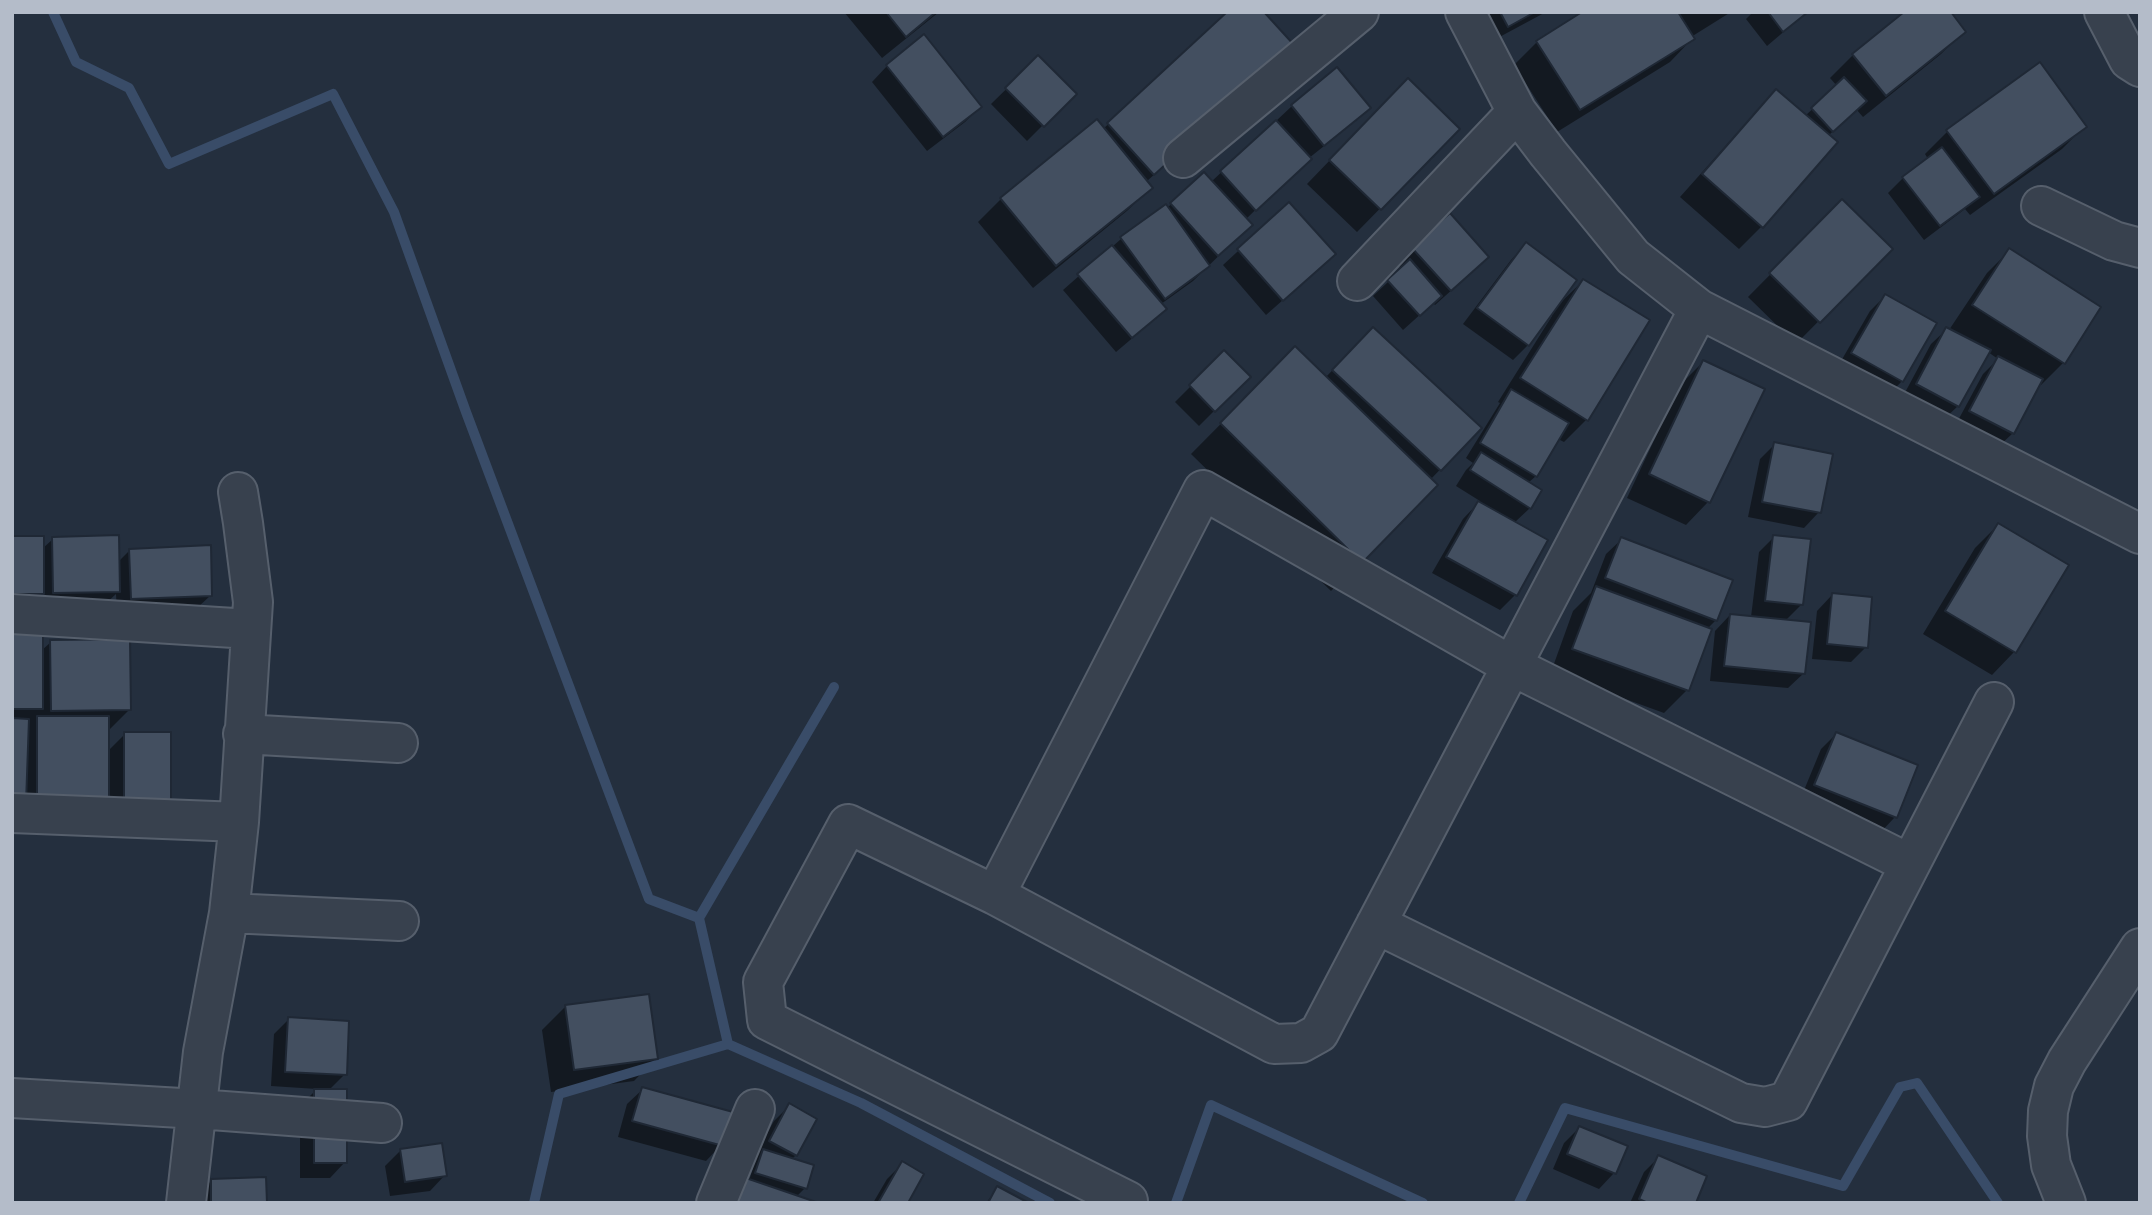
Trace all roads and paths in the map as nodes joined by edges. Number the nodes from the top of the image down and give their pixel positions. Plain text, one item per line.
1 (1359, 12) edge
2 (1465, 12) edge
3 (2104, 12) edge
4 (2140, 67) edge
5 (1517, 112) junction
6 (1183, 158) dead end
7 (2041, 206) dead end
8 (2140, 248) edge
9 (1357, 281) dead end
10 (1699, 309) junction
11 (237, 492) dead end
12 (2140, 534) edge
13 (12, 614) edge
14 (250, 629) junction
15 (1512, 666) junction
16 (1994, 702) dead end
17 (243, 734) junction
18 (398, 743) dead end
19 (12, 813) edge
20 (239, 822) junction
21 (1910, 864) junction
22 (995, 895) junction
23 (229, 913) junction
24 (399, 921) dead end
25 (1376, 924) junction
26 (2140, 948) edge
27 (12, 1098) edge
28 (198, 1109) junction
29 (755, 1109) dead end
30 (382, 1123) dead end
31 (1128, 1201) edge
32 (186, 1203) edge
33 (716, 1203) edge
34 (2066, 1203) edge

1 - 6 street
2 - 5 street
3 - 4 street
5 - 9 street
5 - 10 street
7 - 8 street
10 - 12 street
10 - 15 street
11 - 14 street
13 - 14 street
14 - 17 street
15 - 21 street
15 - 22 street
15 - 25 street
16 - 21 street
17 - 18 street
17 - 20 street
19 - 20 street
20 - 23 street
21 - 25 street
22 - 25 street
22 - 31 street
23 - 24 street
23 - 28 street
26 - 34 street
27 - 28 street
28 - 30 street
28 - 32 street
29 - 33 street

